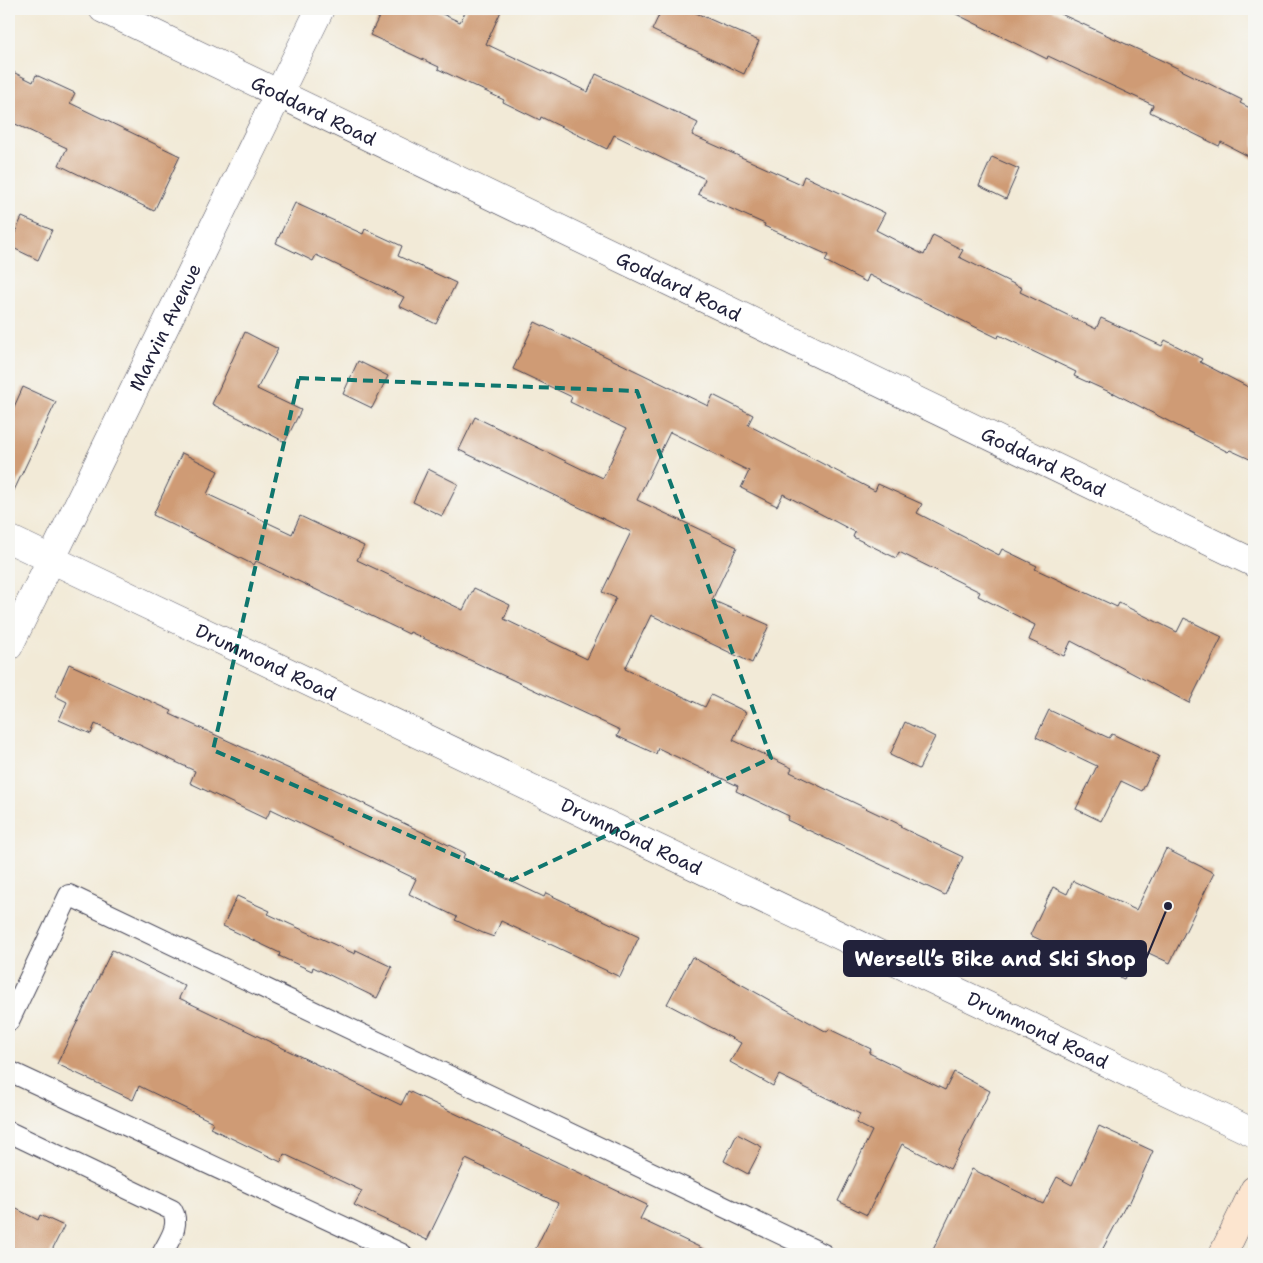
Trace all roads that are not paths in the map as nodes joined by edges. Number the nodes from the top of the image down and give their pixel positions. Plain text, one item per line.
1 (103, 9) edge
2 (320, 9) edge
3 (279, 94) junction
4 (9, 539) edge
5 (51, 559) junction
6 (1254, 563) edge
7 (9, 646) edge
8 (9, 1020) edge
9 (9, 1071) edge
10 (9, 1132) edge
11 (1254, 1133) edge
12 (1254, 1190) edge
13 (162, 1254) edge
14 (402, 1254) edge
15 (823, 1254) edge
16 (1222, 1254) edge

1 - 3 street, Goddard Road
2 - 3 street, Marvin Avenue
3 - 5 street, Marvin Avenue
3 - 6 street, Goddard Road
4 - 5 street, Drummond Road
5 - 7 street, Marvin Avenue
5 - 11 street, Drummond Road
8 - 15 lane
9 - 14 lane
10 - 13 lane
12 - 16 main road

